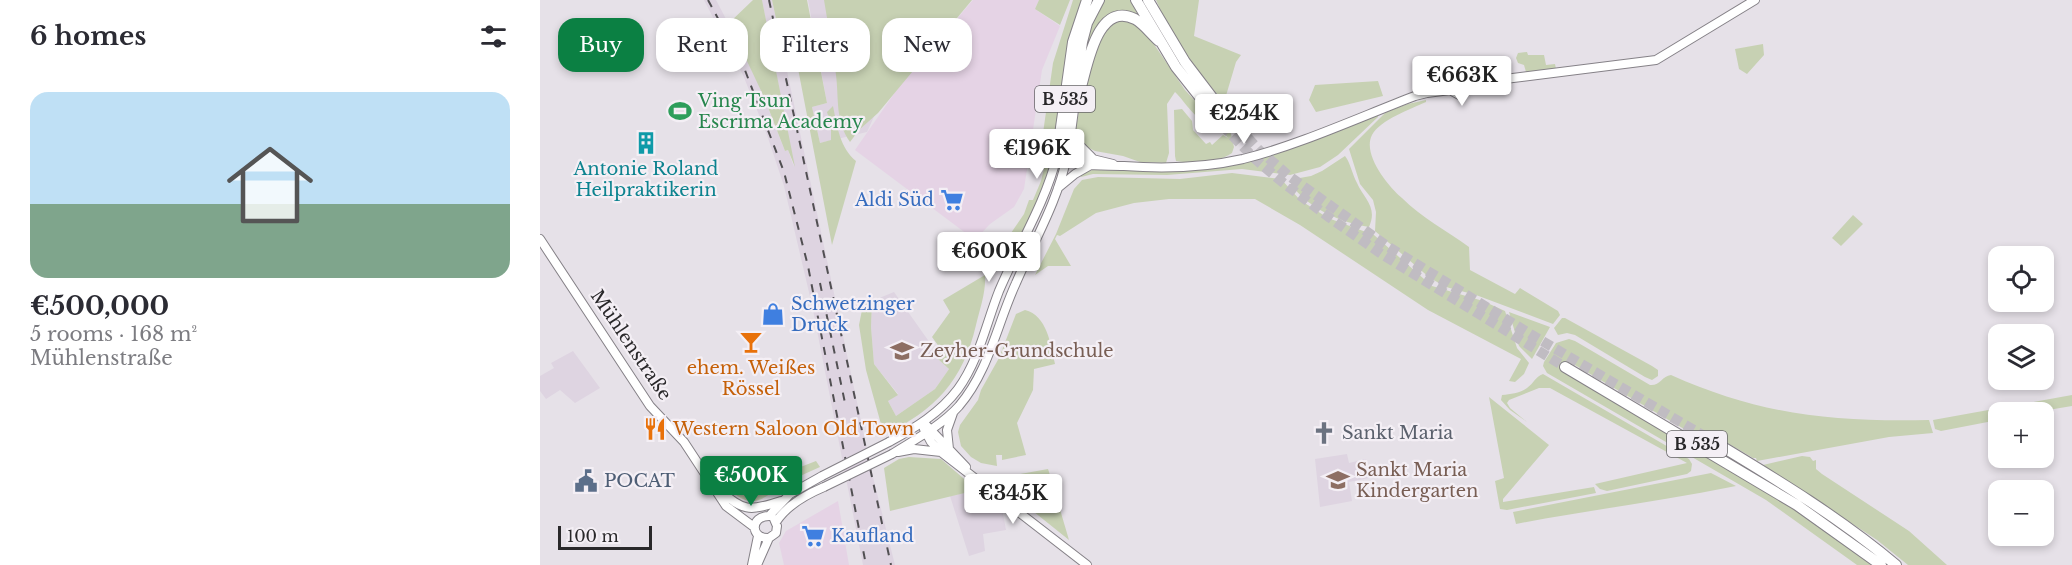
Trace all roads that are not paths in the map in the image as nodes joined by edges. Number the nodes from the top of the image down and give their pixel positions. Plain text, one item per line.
1 (1099, 0) edge
2 (1136, 0) edge
3 (1148, 0) edge
4 (1755, 0) edge
5 (1087, 3) edge
6 (1160, 41) junction
7 (1466, 83) junction
8 (1450, 86) junction
9 (1075, 102) junction
10 (1217, 104) tunnel mouth
11 (1222, 125) tunnel mouth
12 (1071, 132) junction
13 (1063, 157) junction
14 (1090, 162) junction
15 (1058, 188) junction
16 (540, 239) edge
17 (1565, 367) tunnel mouth
18 (954, 411) junction
19 (922, 423) junction
20 (928, 431) junction
21 (1716, 443) tunnel mouth
22 (945, 451) junction
23 (892, 454) junction
24 (712, 484) junction
25 (782, 501) junction
26 (769, 516) junction
27 (776, 522) junction
28 (754, 527) junction
29 (758, 536) junction
30 (769, 538) junction
31 (752, 565) edge
32 (757, 565) edge
33 (1087, 565) edge
34 (1881, 565) edge
35 (1896, 565) edge

1 - 9 highway, B 535
2 - 6 highway, B 535
3 - 10 highway
4 - 7 main road
5 - 13 highway, B 535
6 - 9 highway, B 535
6 - 11 highway, B 535
7 - 8 main road
7 - 8 main road
8 - 14 main road
9 - 12 highway, B 535
12 - 13 highway, B 535
12 - 14 highway, B 535
13 - 14 main road
13 - 15 main road
13 - 19 main road
14 - 15 main road
15 - 18 main road
16 - 24 main road, Mühlenstraße
17 - 34 highway, B 535
18 - 20 main road
18 - 22 main road
19 - 20 main road
19 - 25 main road, bridge
20 - 22 main road
20 - 23 main road
21 - 35 highway, B 535
22 - 23 main road
22 - 33 main road
23 - 27 main road, bridge
24 - 25 main road, Mühlenstraße
24 - 28 main road, Mühlenstraße
25 - 26 main road
26 - 27 main road
26 - 28 main road
27 - 30 main road
28 - 29 main road
29 - 30 main road
29 - 31 main road
30 - 32 main road

